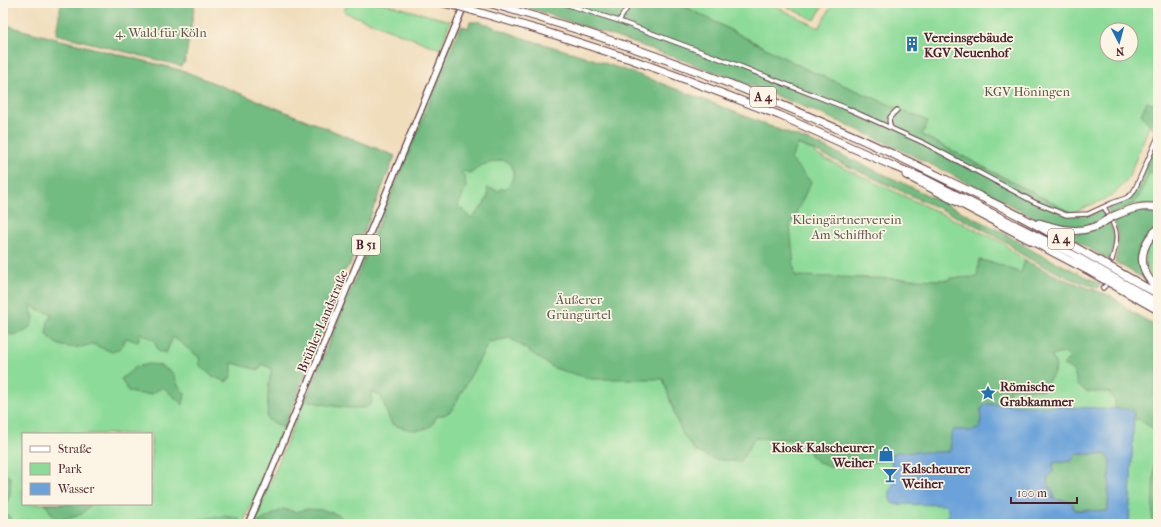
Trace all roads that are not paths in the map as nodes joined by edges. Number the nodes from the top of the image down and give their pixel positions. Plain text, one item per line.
1 (443, 3) edge
2 (466, 3) edge
3 (488, 3) edge
4 (562, 3) edge
5 (630, 3) edge
6 (619, 21) junction
7 (897, 110) dead end
8 (891, 128) junction
9 (1158, 137) edge
10 (894, 166) junction
11 (1104, 207) junction
12 (1158, 208) edge
13 (1027, 220) junction
14 (1158, 229) edge
15 (1112, 260) dead end
16 (1158, 289) edge
17 (1158, 294) edge
18 (1158, 303) edge
19 (1158, 310) edge
20 (253, 514) junction
21 (248, 524) edge
22 (251, 524) edge

1 - 10 highway, A 4, bridge
2 - 20 main road, Brühler Landstraße / B 51
3 - 13 highway, A 4
4 - 6 street
5 - 6 street
6 - 8 street
7 - 8 street
8 - 11 street
9 - 11 street
10 - 18 highway, A 4
10 - 19 highway, A 4
11 - 15 street
12 - 13 highway, bridge
13 - 17 highway, A 4
14 - 16 highway
20 - 21 main road, Brühler Landstraße / B 51
20 - 22 main road, Brühler Landstraße / B 51

